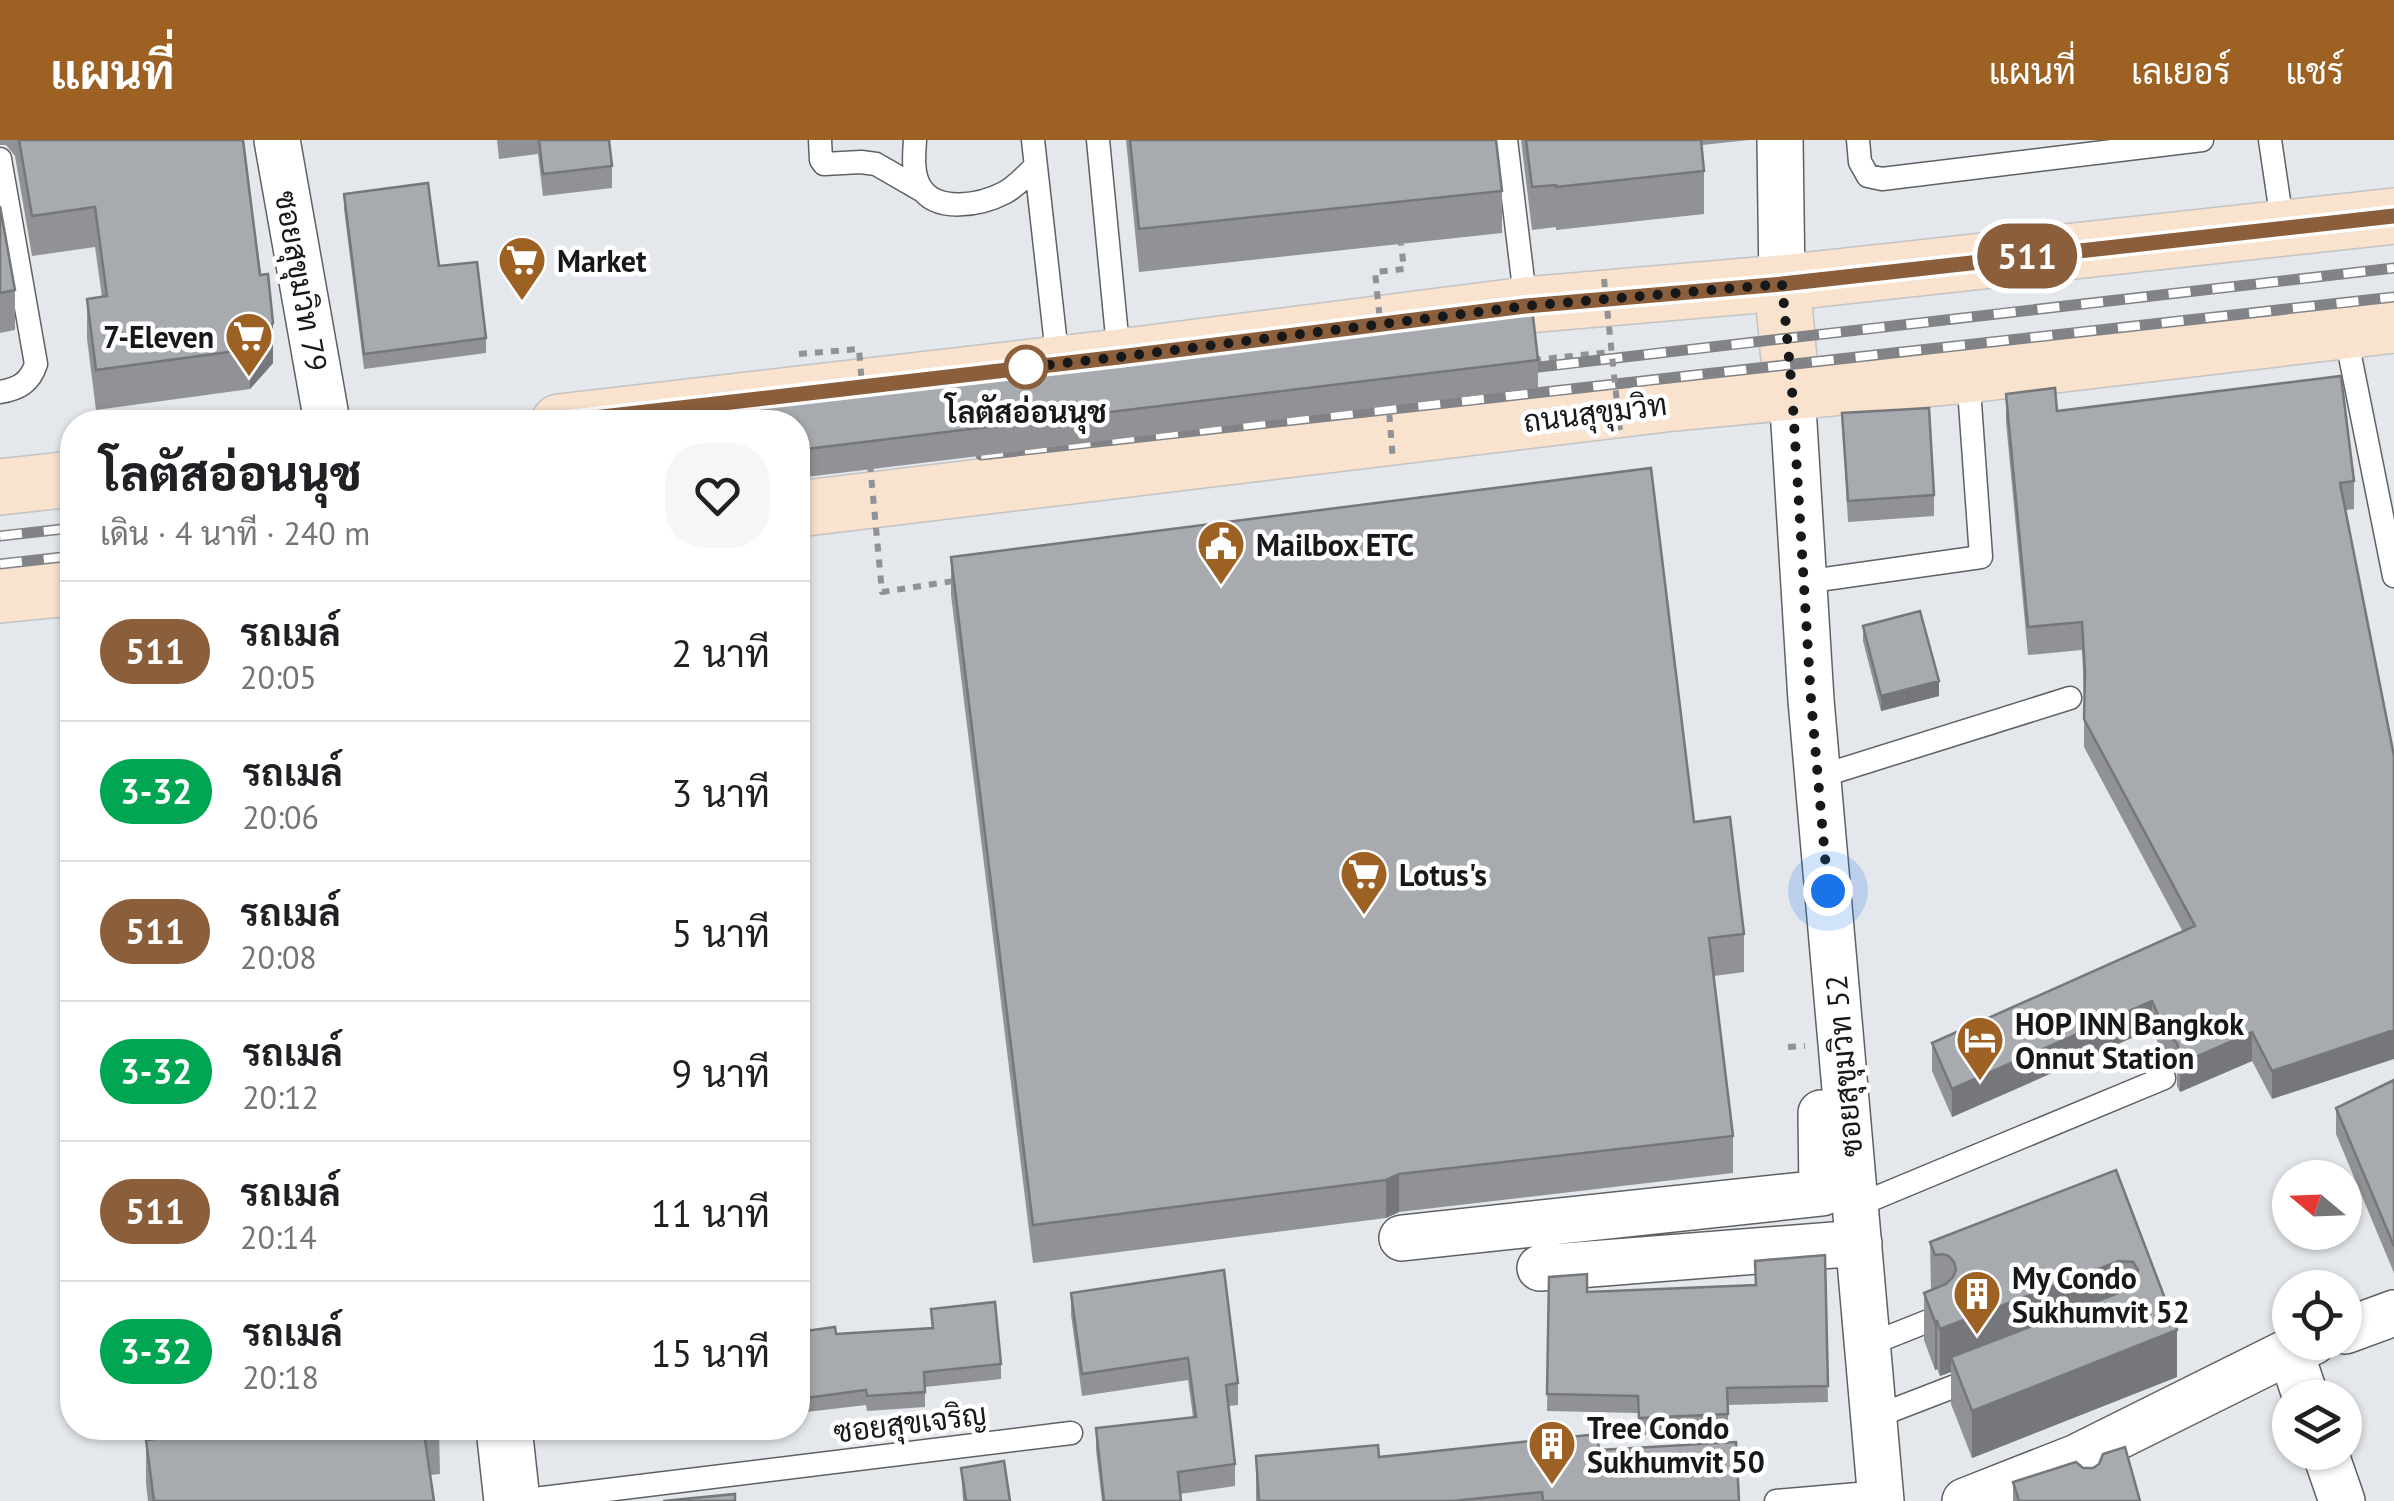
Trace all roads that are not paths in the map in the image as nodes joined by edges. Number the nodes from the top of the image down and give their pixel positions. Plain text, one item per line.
1 (277, 140) edge
2 (820, 140) edge
3 (915, 140) edge
4 (1032, 140) edge
5 (1098, 140) edge
6 (1506, 140) edge
7 (1780, 140) edge
8 (1858, 140) edge
9 (2202, 140) edge
10 (2270, 140) edge
11 (0, 159) edge
12 (1035, 168) junction
13 (922, 190) junction
14 (2394, 216) edge
15 (2283, 228) junction
16 (1782, 284) junction
17 (1526, 306) junction
18 (2370, 328) edge
19 (1119, 357) junction
20 (1058, 363) junction
21 (1968, 375) junction
22 (1792, 390) junction
23 (0, 392) edge
24 (325, 410) edge
25 (660, 410) edge
26 (60, 480) edge
27 (0, 487) edge
28 (810, 508) edge
29 (2394, 576) edge
30 (1804, 582) junction
31 (60, 589) edge
32 (0, 595) edge
33 (2070, 698) dead end
34 (1818, 777) junction
35 (2164, 1078) dead end
36 (1820, 1100) dead end
37 (1858, 1224) junction
38 (1402, 1238) dead end
39 (1540, 1268) dead end
40 (2394, 1313) edge
41 (1941, 1316) edge
42 (2362, 1325) edge
43 (1868, 1345) junction
44 (2279, 1360) edge
45 (2000, 1370) edge
46 (1875, 1417) junction
47 (1071, 1433) dead end
48 (506, 1440) edge
49 (2331, 1470) edge
50 (1881, 1496) edge
51 (515, 1501) edge
52 (1776, 1501) edge
53 (1965, 1501) edge
54 (2342, 1501) edge

1 - 24 street, ซอยสุขุมวิท 79
2 - 13 lane
3 - 13 lane
4 - 12 lane
5 - 19 lane
6 - 17 lane
7 - 16 street
8 - 9 lane
10 - 15 lane
11 - 23 lane
12 - 13 lane
12 - 20 lane
14 - 15 main road
15 - 16 main road
16 - 17 main road
16 - 22 main road
17 - 19 main road
18 - 21 main road, ถนนสุขุมวิท
18 - 29 lane
19 - 20 main road
20 - 25 main road
21 - 22 main road, ถนนสุขุมวิท
21 - 30 lane
22 - 28 main road, ถนนสุขุมวิท
22 - 30 street, ซอยสุขุมวิท 52
26 - 27 main road
30 - 34 street, ซอยสุขุมวิท 52
31 - 32 main road
33 - 34 lane
34 - 37 street, ซอยสุขุมวิท 52
35 - 37 lane
36 - 38 street
37 - 39 street
37 - 43 street, ซอยสุขุมวิท 52
40 - 42 street
41 - 43 lane
43 - 46 street, ซอยสุขุมวิท 52
44 - 53 street
45 - 46 lane
46 - 50 street, ซอยสุขุมวิท 52
47 - 51 lane, ซอยสุขเจริญ
48 - 51 street
49 - 54 street
50 - 52 lane

